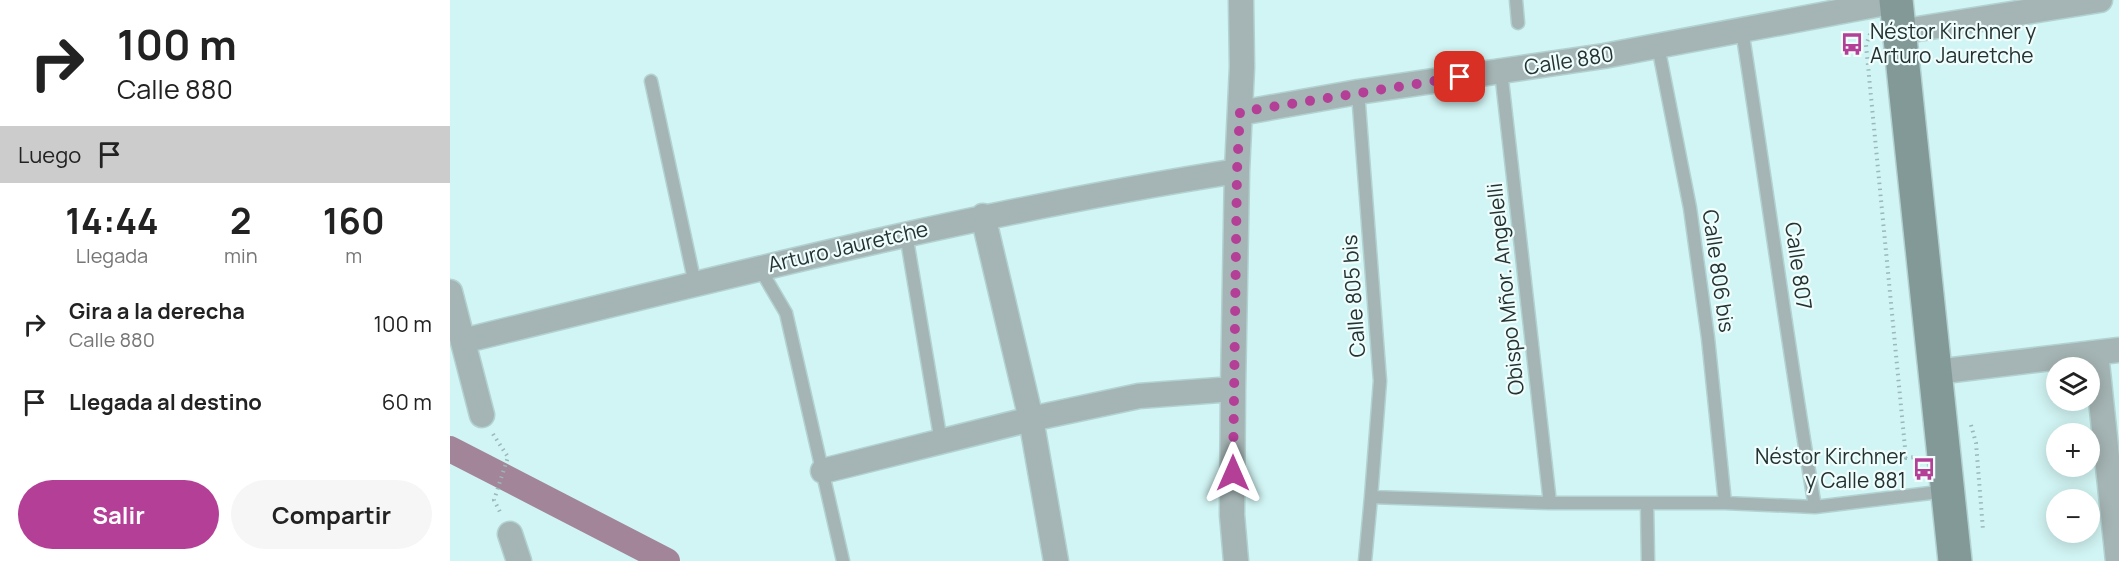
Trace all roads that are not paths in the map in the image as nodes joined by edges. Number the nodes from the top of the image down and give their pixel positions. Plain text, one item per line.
1 (1241, 0) edge
2 (1516, 0) edge
3 (2100, 0) edge
4 (1897, 11) edge
5 (1518, 23) dead end
6 (1742, 30) junction
7 (1658, 46) junction
8 (1501, 71) junction
9 (651, 81) dead end
10 (1358, 92) junction
11 (1240, 112) junction
12 (1237, 171) junction
13 (982, 216) junction
14 (906, 234) junction
15 (759, 267) junction
16 (695, 284) junction
17 (450, 292) edge
18 (463, 341) junction
19 (2107, 351) edge
20 (1936, 372) junction
21 (1233, 389) junction
22 (482, 416) dead end
23 (1031, 419) junction
24 (941, 442) junction
25 (823, 471) junction
26 (1948, 491) junction
27 (1371, 497) junction
28 (1550, 503) junction
29 (1647, 503) junction
30 (1725, 503) junction
31 (1815, 507) junction
32 (510, 534) dead end
33 (2118, 548) edge
34 (519, 561) edge
35 (843, 561) edge
36 (1056, 561) edge
37 (1236, 561) edge
38 (1365, 561) edge
39 (1648, 561) edge
40 (1955, 561) edge

1 - 11 street
2 - 5 lane
3 - 4 street, Calle 880
4 - 6 street, Calle 880
4 - 20 main road
6 - 7 street, Calle 880
6 - 31 lane, Calle 807
7 - 8 street, Calle 880
7 - 30 lane, Calle 806 bis
8 - 10 street, Calle 880
8 - 28 lane, Obispo Mñor. Angelelli
9 - 16 lane
10 - 11 street, Calle 880
10 - 27 lane, Calle 805 bis
11 - 12 street
12 - 13 street, Arturo Jauretche
12 - 21 street
13 - 14 street, Arturo Jauretche
13 - 23 street
14 - 15 street, Arturo Jauretche
14 - 24 lane
15 - 16 street, Arturo Jauretche
15 - 25 lane
16 - 18 street, Arturo Jauretche
17 - 18 street
18 - 22 street
19 - 20 street
19 - 33 street
20 - 26 main road
21 - 23 street
21 - 37 street
23 - 24 street
23 - 36 street
24 - 25 street
25 - 35 lane
26 - 31 lane
26 - 40 main road
27 - 28 lane
27 - 38 lane, Calle 805 bis
28 - 29 lane
29 - 30 lane
29 - 39 lane
30 - 31 lane
32 - 34 street

